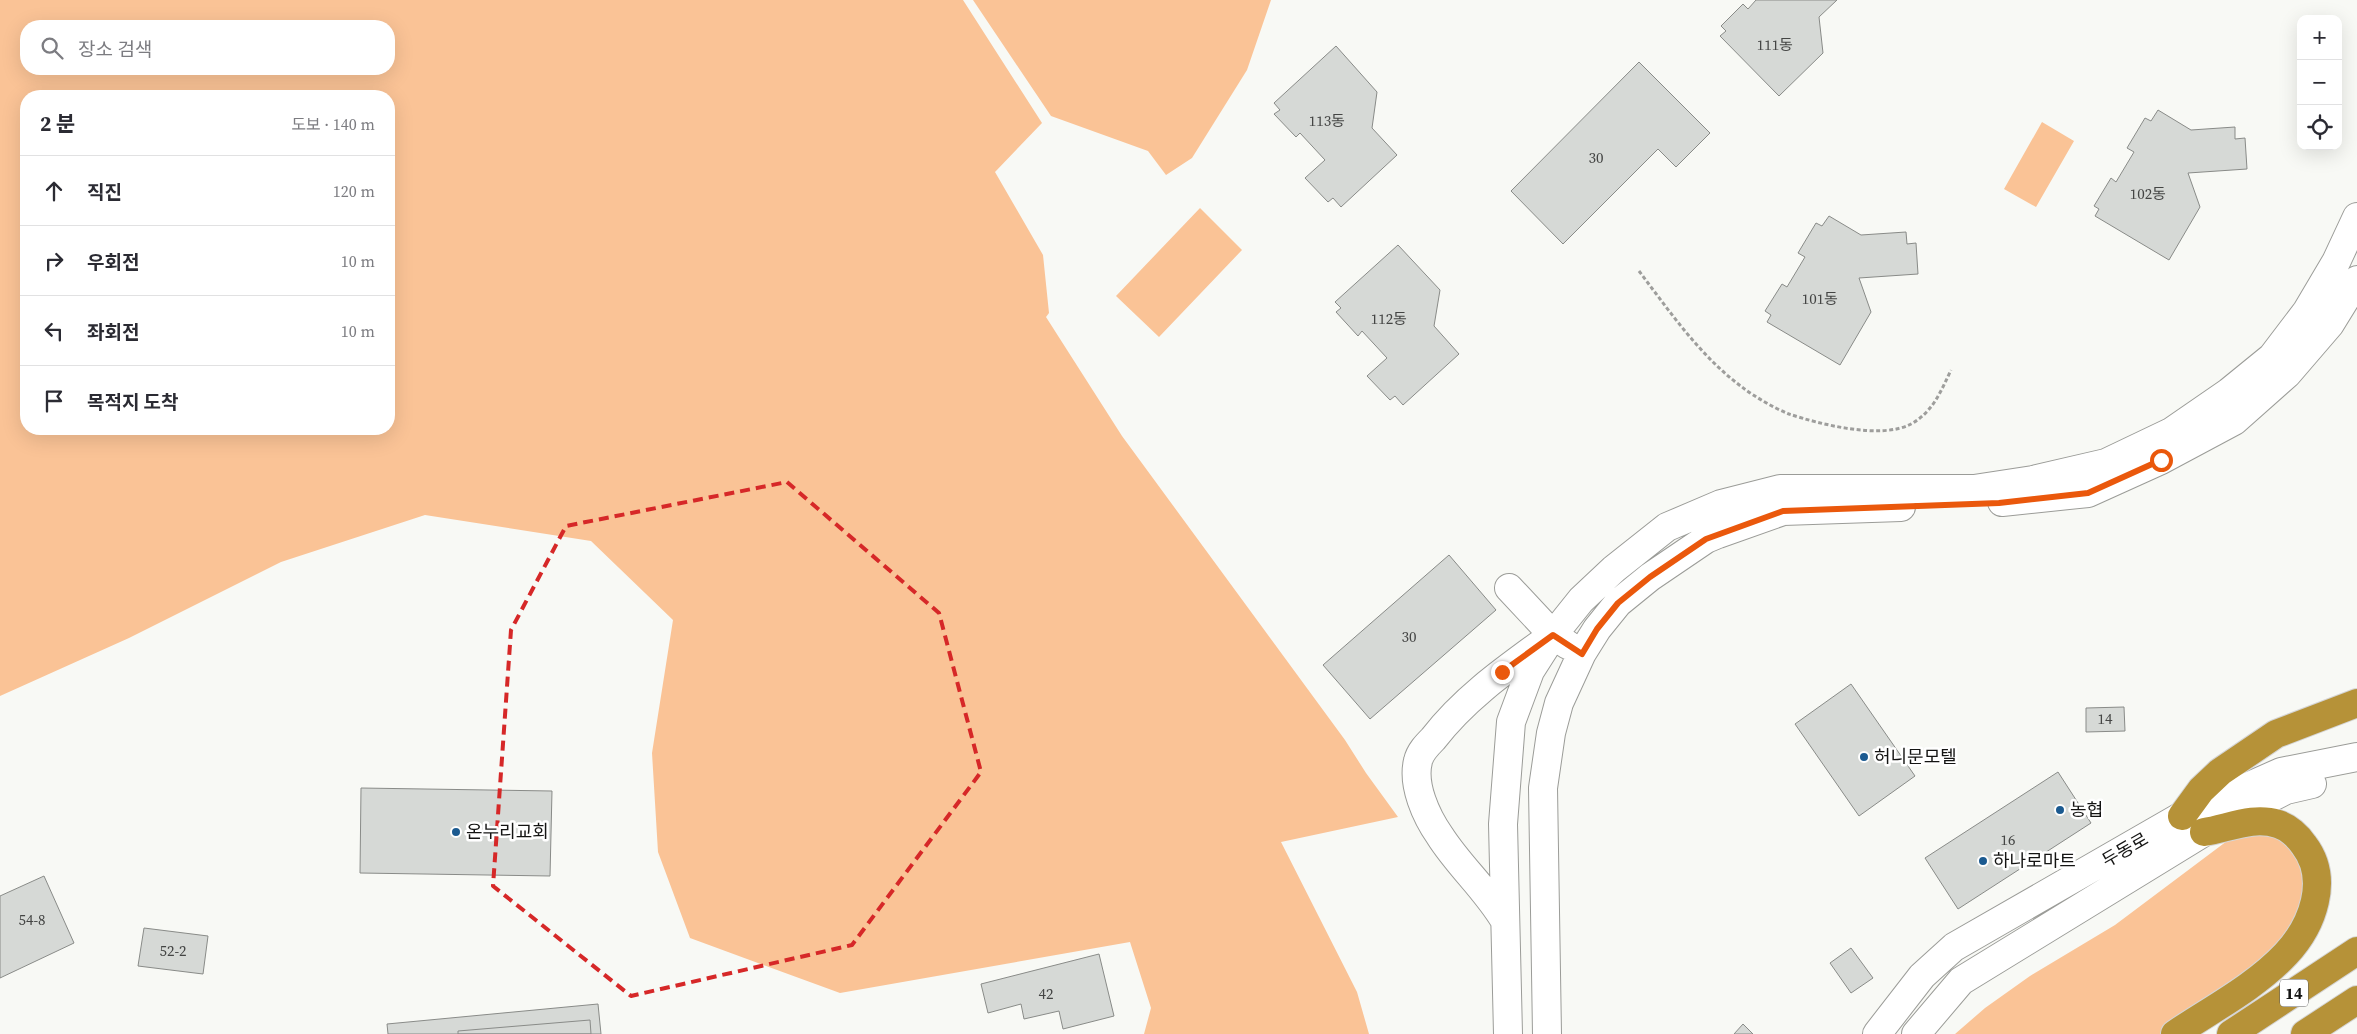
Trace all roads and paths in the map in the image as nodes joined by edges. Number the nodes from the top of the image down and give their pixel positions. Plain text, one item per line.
1 (2357, 217) edge
2 (1639, 271) dead end
3 (2357, 280) edge
4 (1951, 370) dead end
5 (1509, 588) dead end
6 (1553, 635) junction
7 (1582, 654) junction
8 (2357, 703) edge
9 (2357, 757) edge
10 (2357, 773) edge
11 (2182, 816) junction
12 (2204, 832) junction
13 (1505, 921) junction
14 (2357, 951) edge
15 (2357, 1000) edge
16 (1508, 1034) edge
17 (1547, 1034) edge
18 (1877, 1034) edge
19 (1916, 1034) edge
20 (2176, 1034) edge
21 (2231, 1034) edge
22 (2305, 1034) edge

1 - 6 street
2 - 4 path
3 - 7 street
5 - 6 street
6 - 7 street
6 - 13 street
6 - 13 street
7 - 17 street
8 - 11 highway
9 - 11 street, 두동로
10 - 12 street, 두동로
11 - 18 street, 두동로
12 - 19 street, 두동로
12 - 20 highway
13 - 16 street
14 - 21 highway, 14
15 - 22 highway, 14

